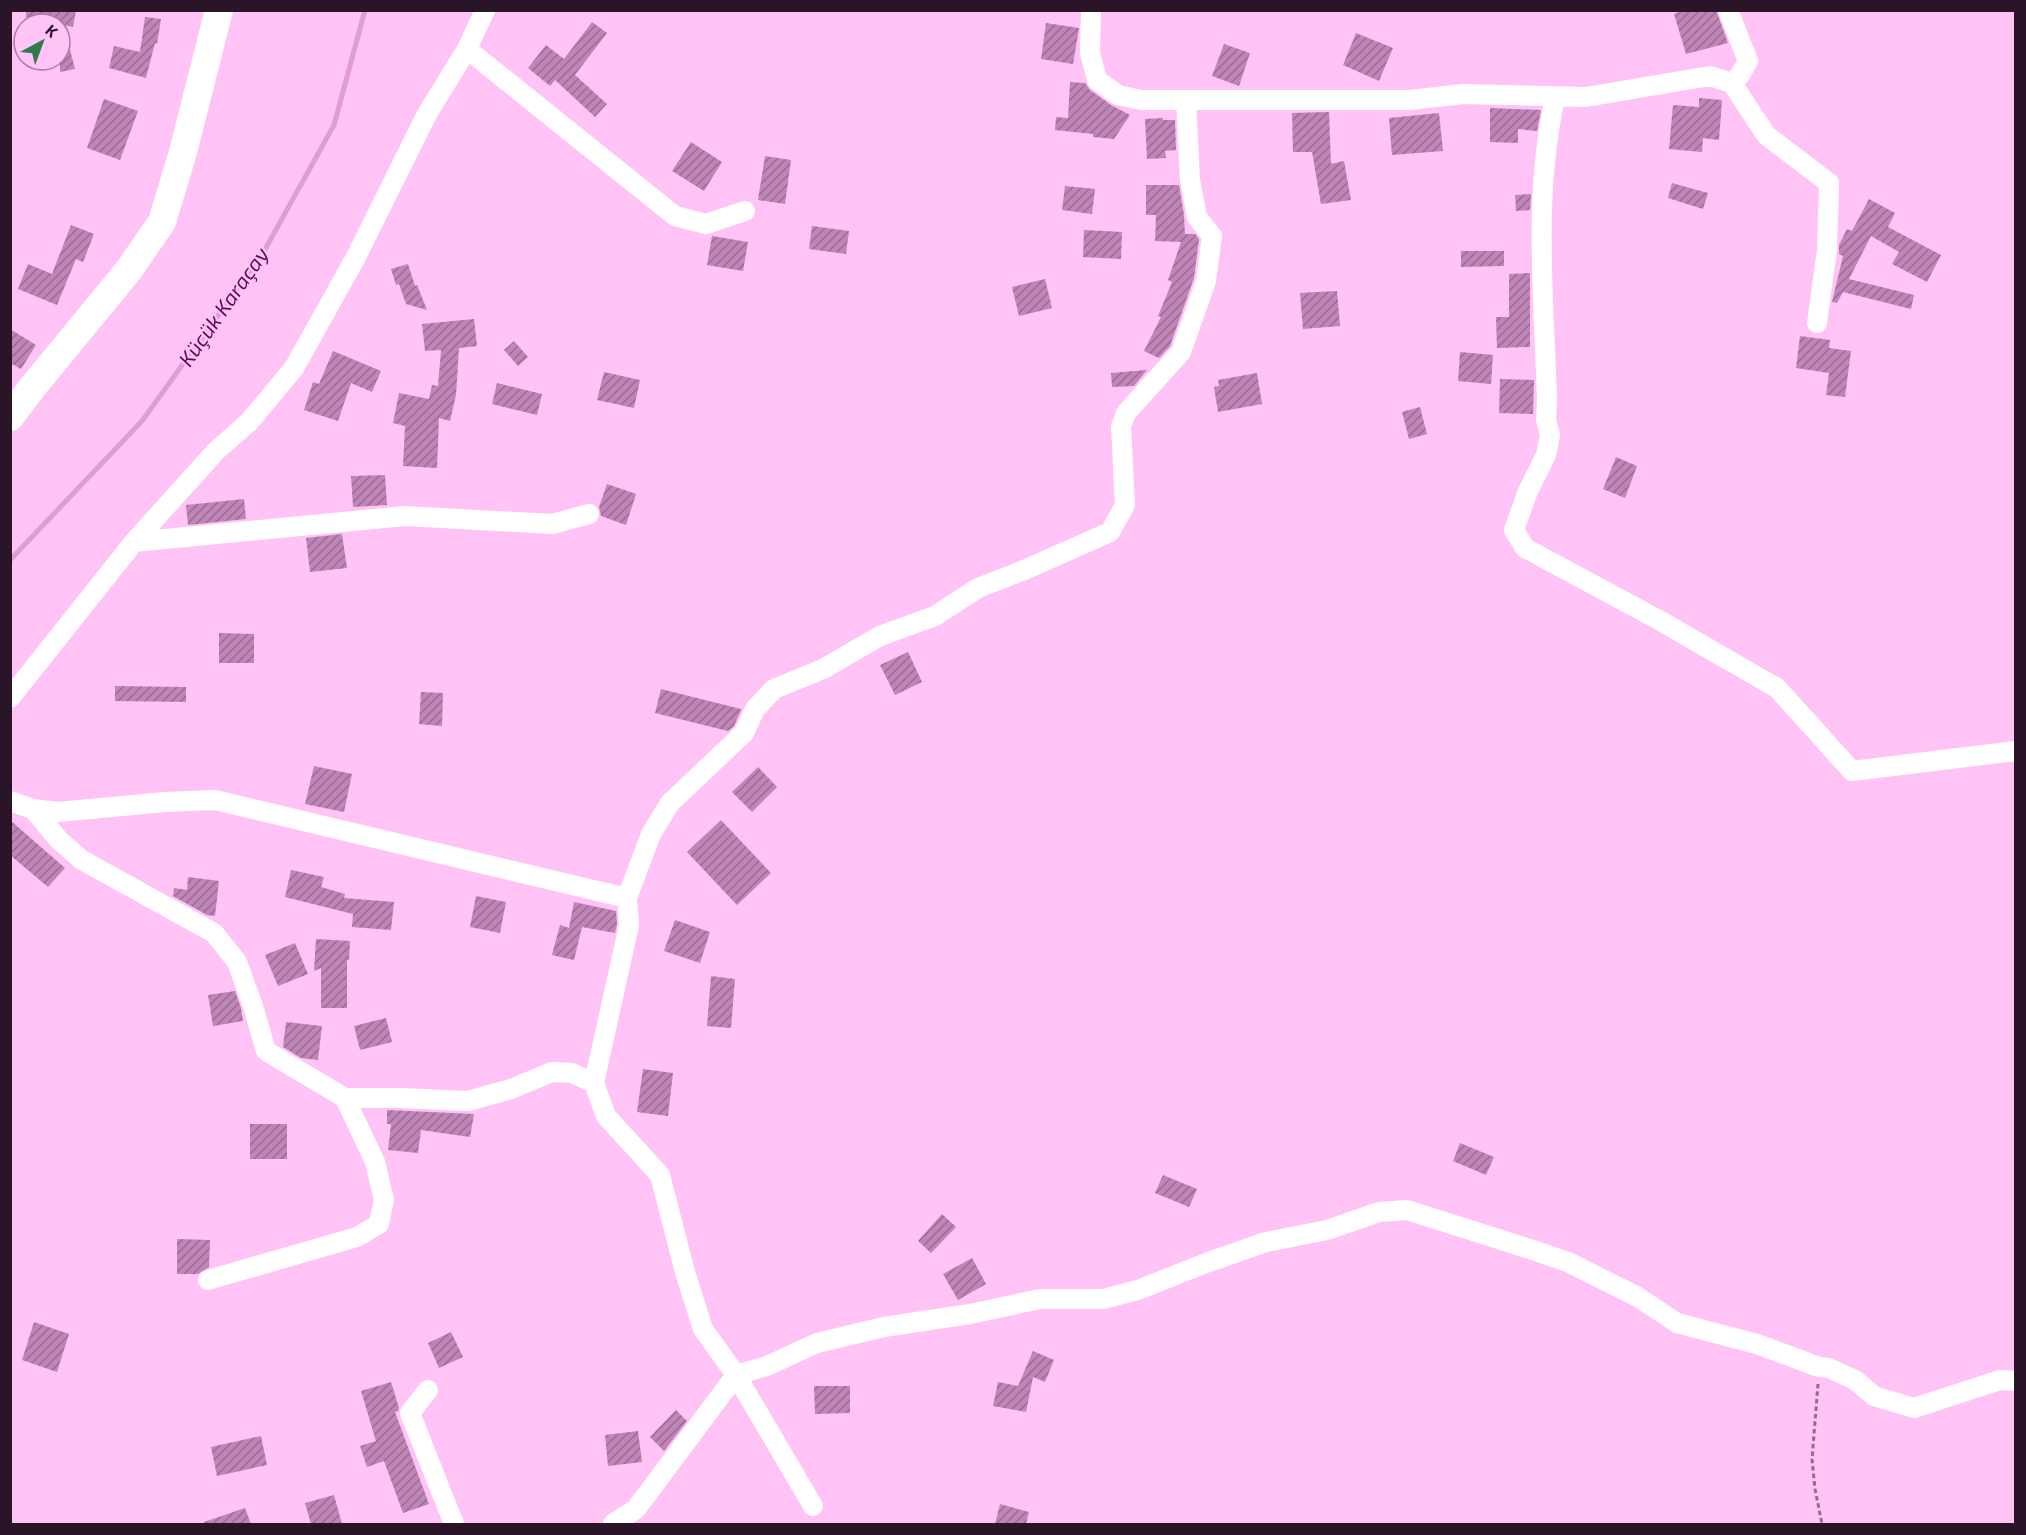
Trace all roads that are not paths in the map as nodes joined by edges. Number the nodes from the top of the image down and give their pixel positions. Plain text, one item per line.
1 (219, 10) edge
2 (485, 10) edge
3 (1091, 10) edge
4 (1728, 10) edge
5 (467, 49) junction
6 (1732, 83) junction
7 (1555, 98) junction
8 (1186, 100) junction
9 (745, 211) dead end
10 (1817, 323) dead end
11 (10, 417) edge
12 (589, 514) dead end
13 (134, 542) junction
14 (10, 698) edge
15 (2016, 752) edge
16 (10, 801) edge
17 (33, 809) junction
18 (627, 898) junction
19 (594, 1083) junction
20 (345, 1098) junction
21 (208, 1280) dead end
22 (736, 1375) junction
23 (2016, 1381) edge
24 (428, 1390) dead end
25 (813, 1506) dead end
26 (454, 1524) edge
27 (613, 1524) edge

1 - 11 street
2 - 5 street
3 - 8 street
4 - 6 street
5 - 9 street
5 - 13 street
6 - 7 street
6 - 10 street
7 - 8 street
7 - 15 street
8 - 18 street
12 - 13 street
13 - 14 street
16 - 17 street
17 - 18 street
17 - 20 street
18 - 19 street
19 - 20 street
19 - 22 street
20 - 21 street
22 - 23 street
22 - 25 street
22 - 27 street
24 - 26 street

